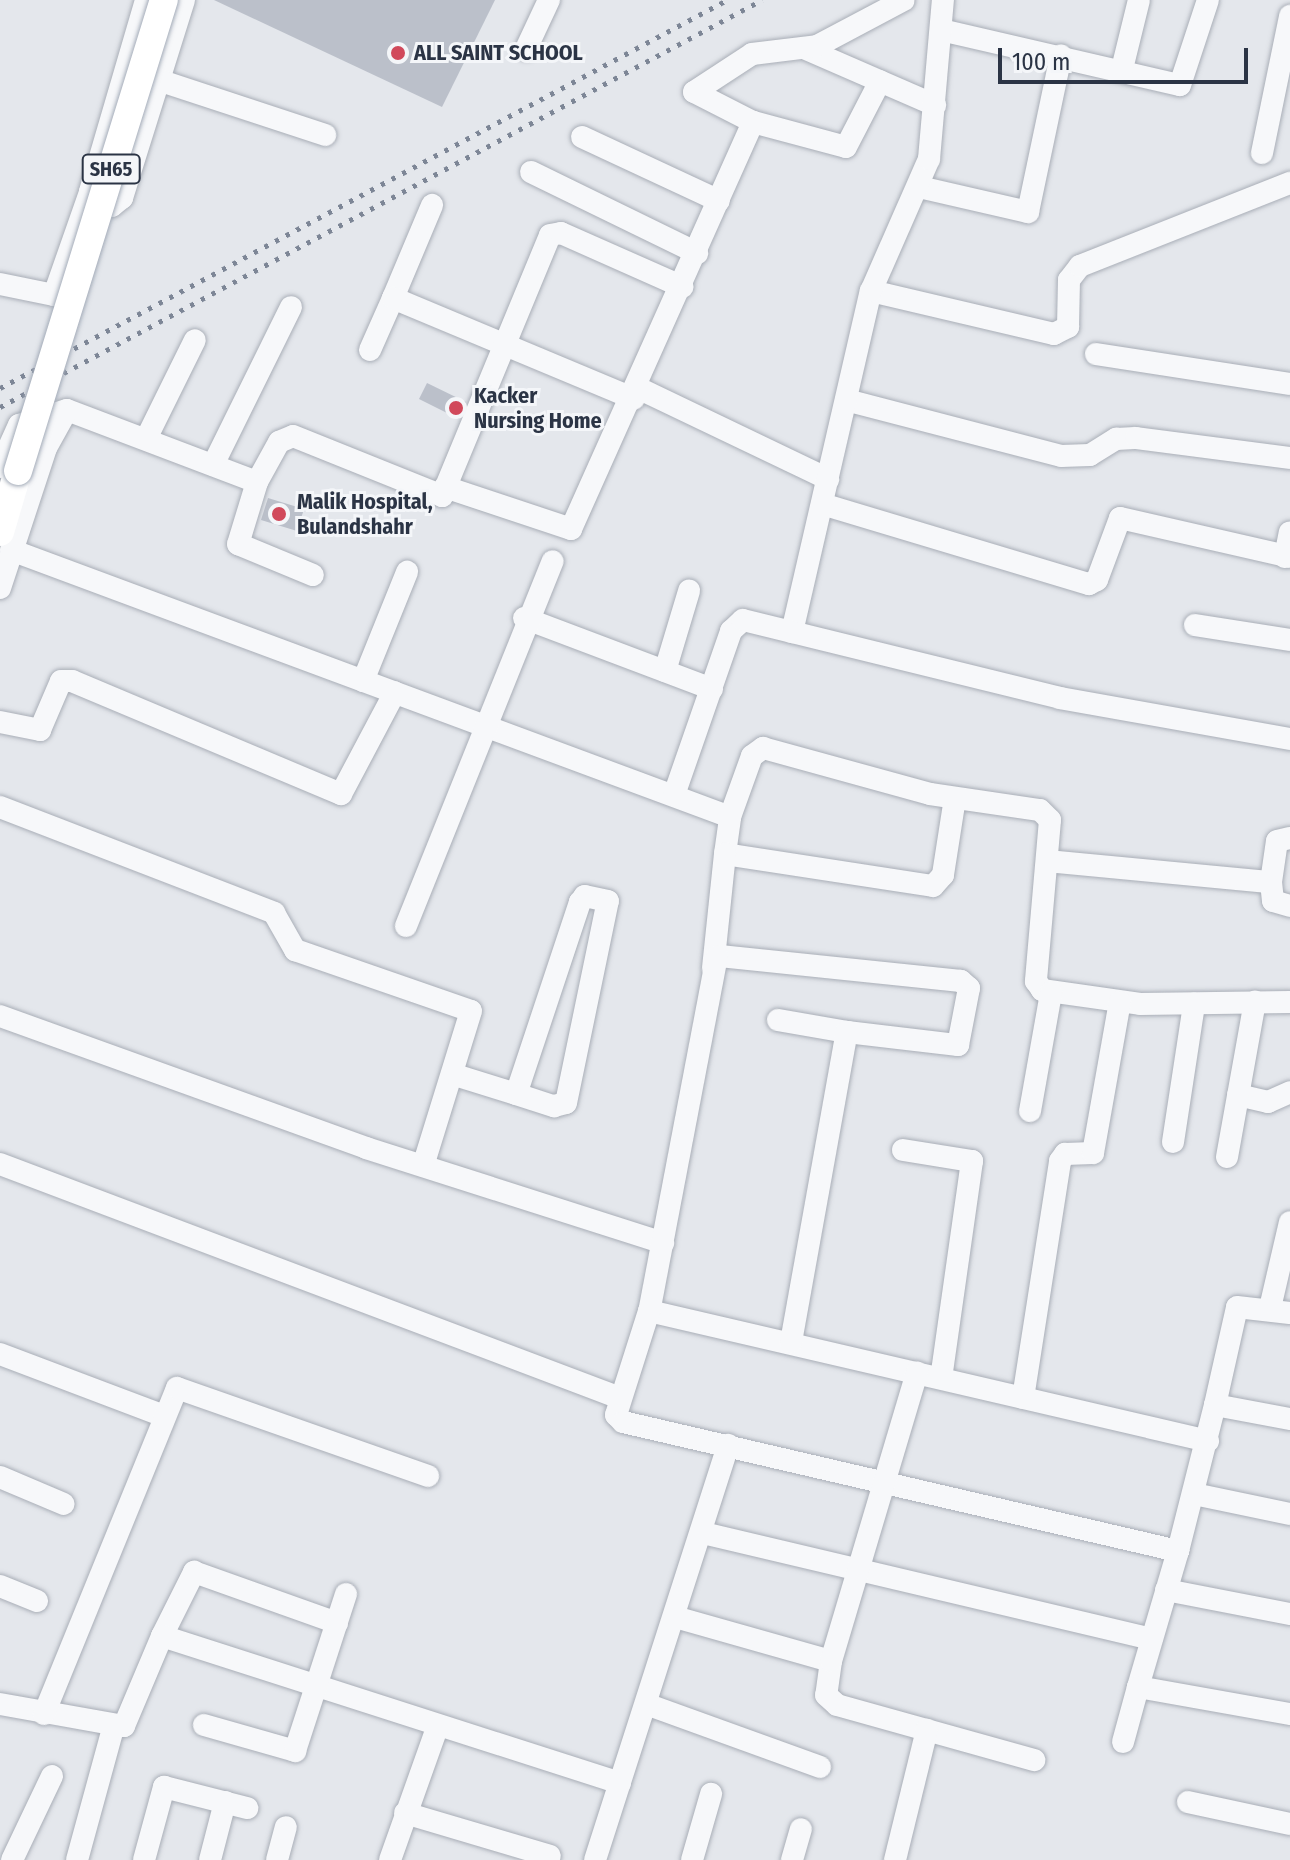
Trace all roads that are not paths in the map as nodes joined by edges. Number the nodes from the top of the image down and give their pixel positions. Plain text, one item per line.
1 (146, 0) edge
2 (164, 0) edge
3 (184, 0) edge
4 (549, 0) edge
5 (904, 0) edge
6 (943, 0) edge
7 (1139, 0) edge
8 (1208, 0) edge
9 (1290, 16) edge
10 (941, 30) junction
11 (526, 49) dead end
12 (806, 49) junction
13 (1061, 55) junction
14 (1122, 69) junction
15 (158, 80) junction
16 (880, 81) junction
17 (1283, 86) edge
18 (935, 105) junction
19 (753, 122) junction
20 (325, 135) dead end
21 (582, 137) dead end
22 (1262, 153) dead end
23 (531, 172) dead end
24 (1290, 183) edge
25 (919, 187) junction
26 (90, 192) junction
27 (719, 201) junction
28 (432, 205) dead end
29 (697, 253) junction
30 (0, 284) edge
31 (683, 287) junction
32 (871, 291) junction
33 (393, 298) junction
34 (291, 307) dead end
35 (195, 340) dead end
36 (508, 344) junction
37 (370, 350) dead end
38 (1096, 354) dead end
39 (1290, 384) edge
40 (636, 393) junction
41 (846, 400) junction
42 (67, 410) junction
43 (146, 439) junction
44 (1290, 458) edge
45 (213, 465) junction
46 (9, 469) edge
47 (828, 479) junction
48 (257, 482) junction
49 (445, 487) junction
50 (822, 504) junction
51 (1290, 532) edge
52 (6, 541) edge
53 (1288, 557) edge
54 (553, 561) dead end
55 (407, 572) dead end
56 (313, 575) dead end
57 (0, 588) edge
58 (689, 591) dead end
59 (524, 618) junction
60 (1195, 625) dead end
61 (792, 632) junction
62 (1290, 640) edge
63 (665, 671) junction
64 (363, 681) junction
65 (712, 689) junction
66 (395, 692) junction
67 (0, 722) edge
68 (485, 724) junction
69 (1290, 739) edge
70 (674, 795) junction
71 (955, 798) junction
72 (0, 807) edge
73 (730, 817) junction
74 (1290, 838) edge
75 (725, 854) junction
76 (1047, 861) junction
77 (1271, 882) junction
78 (1290, 906) edge
79 (406, 926) dead end
80 (713, 968) junction
81 (1051, 993) junction
82 (1120, 1002) junction
83 (1255, 1002) junction
84 (1290, 1002) edge
85 (1194, 1004) junction
86 (0, 1016) edge
87 (778, 1020) dead end
88 (847, 1032) junction
89 (455, 1075) junction
90 (1290, 1092) edge
91 (516, 1094) junction
92 (1238, 1095) junction
93 (1030, 1111) dead end
94 (1173, 1142) dead end
95 (903, 1150) dead end
96 (1227, 1157) dead end
97 (0, 1164) edge
98 (423, 1166) junction
99 (1290, 1222) edge
100 (663, 1243) junction
101 (1280, 1310) edge
102 (649, 1311) junction
103 (791, 1342) junction
104 (0, 1354) edge
105 (917, 1373) junction
106 (941, 1378) junction
107 (620, 1398) junction
108 (1023, 1398) junction
109 (1215, 1405) junction
110 (164, 1416) junction
111 (1290, 1419) edge
112 (1208, 1441) junction
113 (728, 1445) junction
114 (428, 1476) dead end
115 (0, 1477) edge
116 (884, 1480) junction
117 (1194, 1494) junction
118 (64, 1504) dead end
119 (1290, 1514) edge
120 (703, 1533) junction
121 (1178, 1551) junction
122 (857, 1570) junction
123 (0, 1586) edge
124 (1166, 1590) junction
125 (346, 1594) dead end
126 (37, 1601) dead end
127 (1290, 1614) edge
128 (675, 1617) junction
129 (337, 1623) junction
130 (162, 1636) junction
131 (1152, 1639) junction
132 (831, 1661) junction
133 (318, 1685) junction
134 (1138, 1687) junction
135 (0, 1704) edge
136 (646, 1704) junction
137 (44, 1714) junction
138 (1290, 1714) edge
139 (204, 1725) dead end
140 (438, 1725) junction
141 (113, 1728) junction
142 (927, 1730) junction
143 (1123, 1742) dead end
144 (1034, 1760) dead end
145 (820, 1767) dead end
146 (52, 1776) dead end
147 (620, 1783) junction
148 (711, 1794) dead end
149 (1188, 1802) dead end
150 (405, 1813) junction
151 (1290, 1824) edge
152 (286, 1827) dead end
153 (801, 1829) dead end
154 (555, 1859) edge
155 (12, 1860) edge
156 (77, 1860) edge
157 (144, 1860) edge
158 (210, 1860) edge
159 (277, 1860) edge
160 (390, 1860) edge
161 (595, 1860) edge
162 (692, 1860) edge
163 (792, 1860) edge
164 (895, 1860) edge

1 - 26 street
2 - 46 main road, SH65, bridge
3 - 15 street
4 - 11 street
5 - 12 street
6 - 10 street
7 - 14 street
8 - 14 street
9 - 17 street
10 - 13 street
10 - 18 street
12 - 16 street
12 - 19 street
13 - 14 street
13 - 25 street
15 - 20 street
15 - 26 street
16 - 18 street
16 - 19 street
17 - 22 street
18 - 25 street
19 - 27 street
21 - 27 street
23 - 29 street
24 - 32 street
25 - 32 street
26 - 30 street
27 - 29 street
28 - 33 street
29 - 31 street
31 - 36 street
31 - 40 street
32 - 41 street
33 - 36 street
33 - 37 street
34 - 45 street
35 - 43 street
36 - 40 street
36 - 49 street
38 - 39 street
40 - 47 street
40 - 49 street
41 - 44 street
41 - 47 street
42 - 43 street
42 - 46 street
42 - 52 street
43 - 45 street
45 - 48 street
46 - 52 main road, SH65
47 - 50 street
48 - 49 street
48 - 56 street
50 - 53 street
50 - 61 street
51 - 53 street
52 - 57 street
52 - 64 street
54 - 59 street
55 - 64 street
58 - 63 street
59 - 63 street
59 - 68 street
60 - 62 street
61 - 65 street
61 - 69 street
63 - 65 street
64 - 66 street
65 - 70 street
66 - 67 street
66 - 68 street
68 - 70 street
68 - 79 street
70 - 73 street
71 - 73 street
71 - 75 street
71 - 76 street
72 - 89 street
73 - 75 street
74 - 77 street
75 - 80 street
76 - 77 street
76 - 81 street
77 - 78 street
80 - 88 street
80 - 100 street
81 - 82 street
81 - 93 street
82 - 85 street
82 - 108 street
83 - 84 street
83 - 85 street
83 - 92 street
85 - 94 street
86 - 98 street
87 - 88 street
88 - 103 street
89 - 91 street
89 - 98 street
90 - 92 street
91 - 91 street
92 - 96 street
95 - 106 street
97 - 107 street
98 - 100 street
99 - 101 street
100 - 102 street
101 - 109 street
102 - 103 street
102 - 107 street
103 - 105 street
104 - 110 street
105 - 106 street
105 - 116 street
106 - 108 street
107 - 113 street
108 - 112 street
109 - 111 street
109 - 112 street
110 - 114 street
110 - 137 street
112 - 117 street
113 - 116 street
113 - 120 street
115 - 118 street
116 - 121 street
116 - 122 street
117 - 119 street
117 - 121 street
120 - 122 street
120 - 128 street
121 - 124 street
122 - 131 street
122 - 132 street
123 - 126 street
124 - 127 street
124 - 131 street
125 - 129 street
128 - 132 street
128 - 136 street
129 - 130 street
129 - 133 street
130 - 133 street
130 - 141 street
131 - 134 street
132 - 142 street
133 - 139 street
133 - 140 street
134 - 138 street
134 - 143 street
135 - 137 street
136 - 145 street
136 - 147 street
137 - 141 street
140 - 147 street
140 - 150 street
141 - 156 street
142 - 144 street
142 - 164 street
146 - 155 street
147 - 161 street
148 - 162 street
149 - 151 street
150 - 154 street
150 - 160 street
152 - 159 street
153 - 163 street
157 - 158 street

